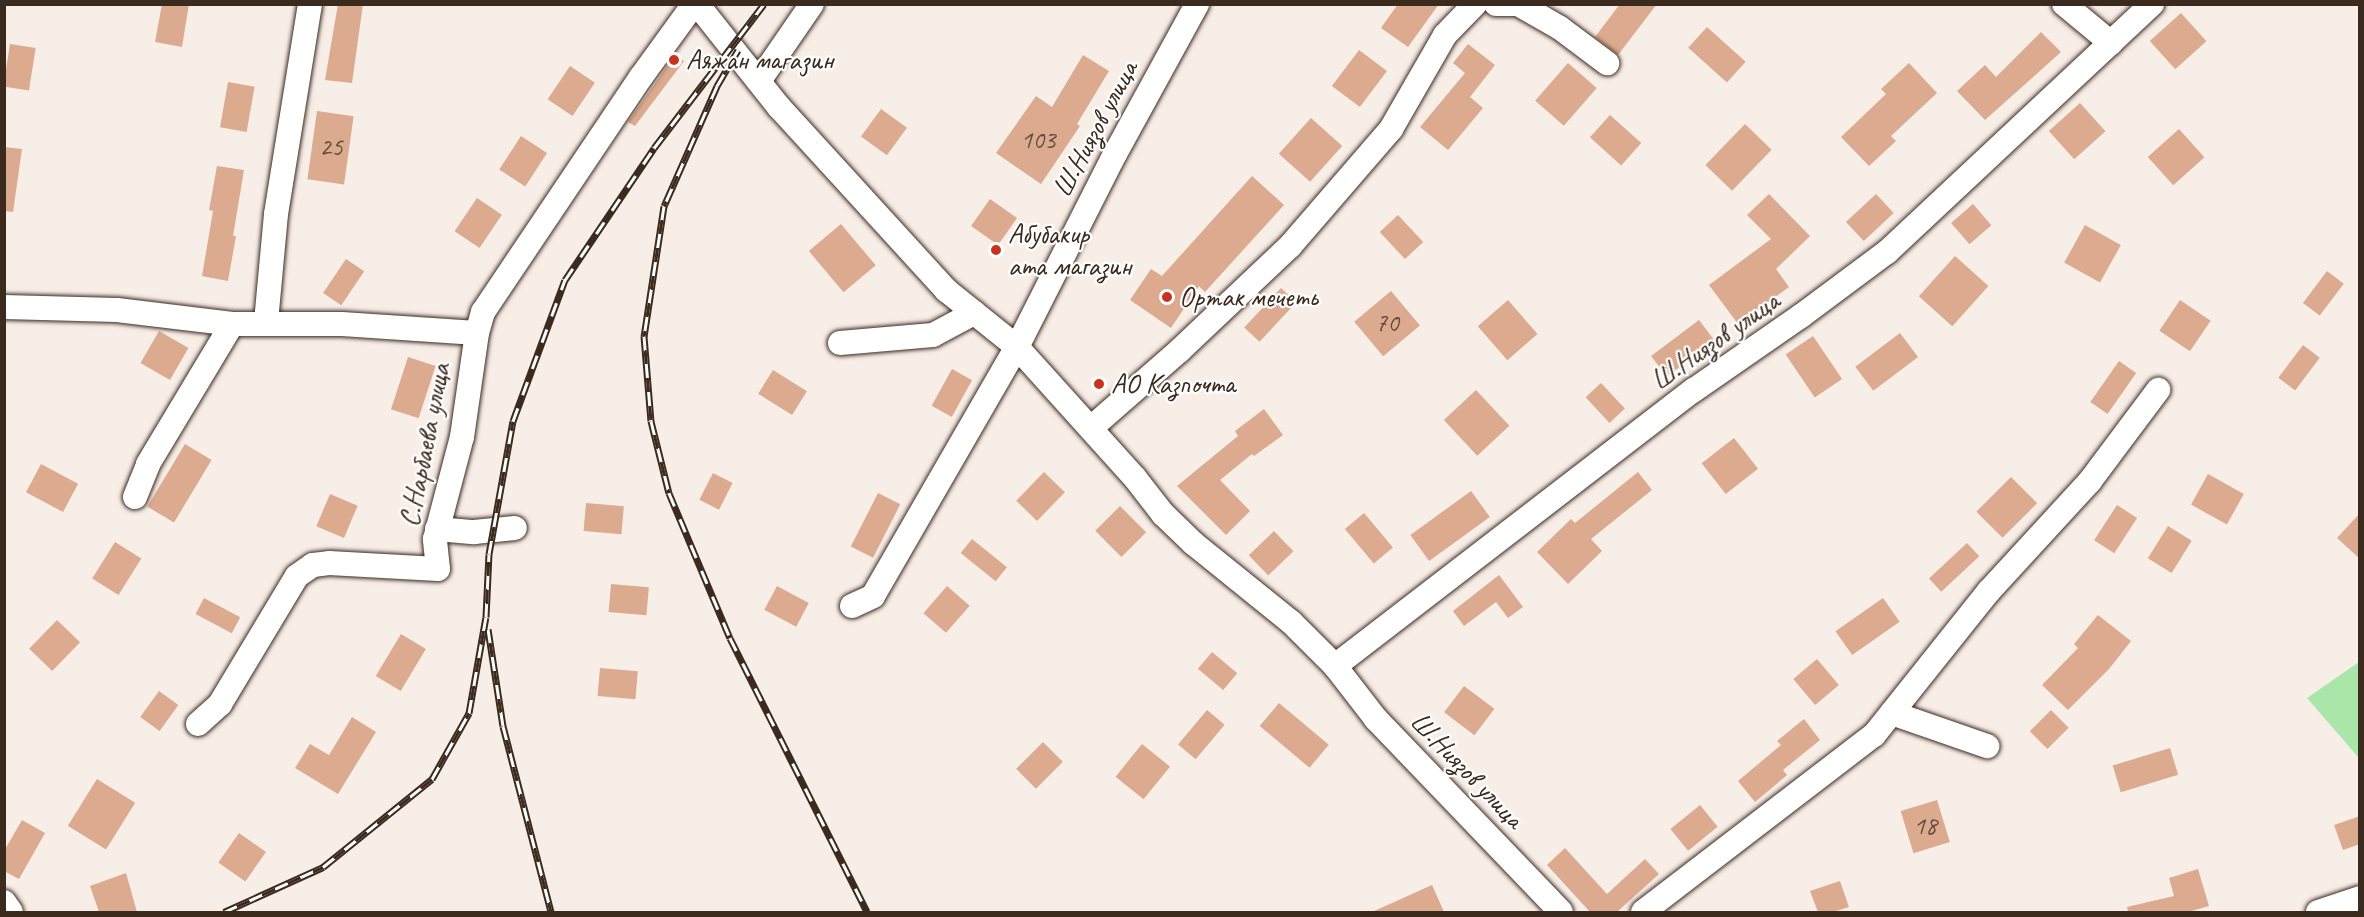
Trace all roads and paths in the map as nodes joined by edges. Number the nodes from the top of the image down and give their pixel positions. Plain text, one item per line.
1 (310, 4) edge
2 (696, 4) edge
3 (812, 4) edge
4 (1197, 4) edge
5 (1475, 4) edge
6 (1496, 4) edge
7 (2064, 4) edge
8 (2152, 4) edge
9 (1520, 5) edge
10 (2111, 43) junction
11 (1607, 63) dead end
12 (759, 81) junction
13 (4, 307) edge
14 (974, 313) junction
15 (266, 322) junction
16 (232, 324) junction
17 (477, 333) junction
18 (840, 344) dead end
19 (1017, 347) junction
20 (2158, 390) dead end
21 (1091, 428) junction
22 (135, 497) dead end
23 (514, 528) dead end
24 (437, 529) junction
25 (852, 606) dead end
26 (1335, 666) junction
27 (1892, 713) junction
28 (198, 724) dead end
29 (1988, 746) dead end
30 (2360, 898) edge
31 (4, 902) edge
32 (11, 912) edge
33 (1561, 912) edge
34 (1643, 912) edge
35 (2318, 912) edge

1 - 15 street
2 - 12 street, Ш.Ниязов улица
2 - 17 street, С.Нарбаева улица
3 - 12 street
4 - 19 street, Ш.Ниязов улица
5 - 21 street
6 - 9 street
7 - 10 street
8 - 10 street, Ш.Ниязов улица
9 - 11 street
10 - 26 street, Ш.Ниязов улица
12 - 14 street, Ш.Ниязов улица
13 - 16 street, С.Нарбаева улица
14 - 18 street
14 - 19 street, Ш.Ниязов улица
15 - 16 street, С.Нарбаева улица
15 - 17 street, С.Нарбаева улица
16 - 22 street
17 - 24 street, С.Нарбаева улица
19 - 21 street, Ш.Ниязов улица
19 - 25 street, Ш.Ниязов улица
20 - 27 street
21 - 26 street, Ш.Ниязов улица
23 - 24 street
24 - 28 street, С.Нарбаева улица
26 - 33 street, Ш.Ниязов улица
27 - 29 street
27 - 34 street
30 - 35 street
31 - 32 street

